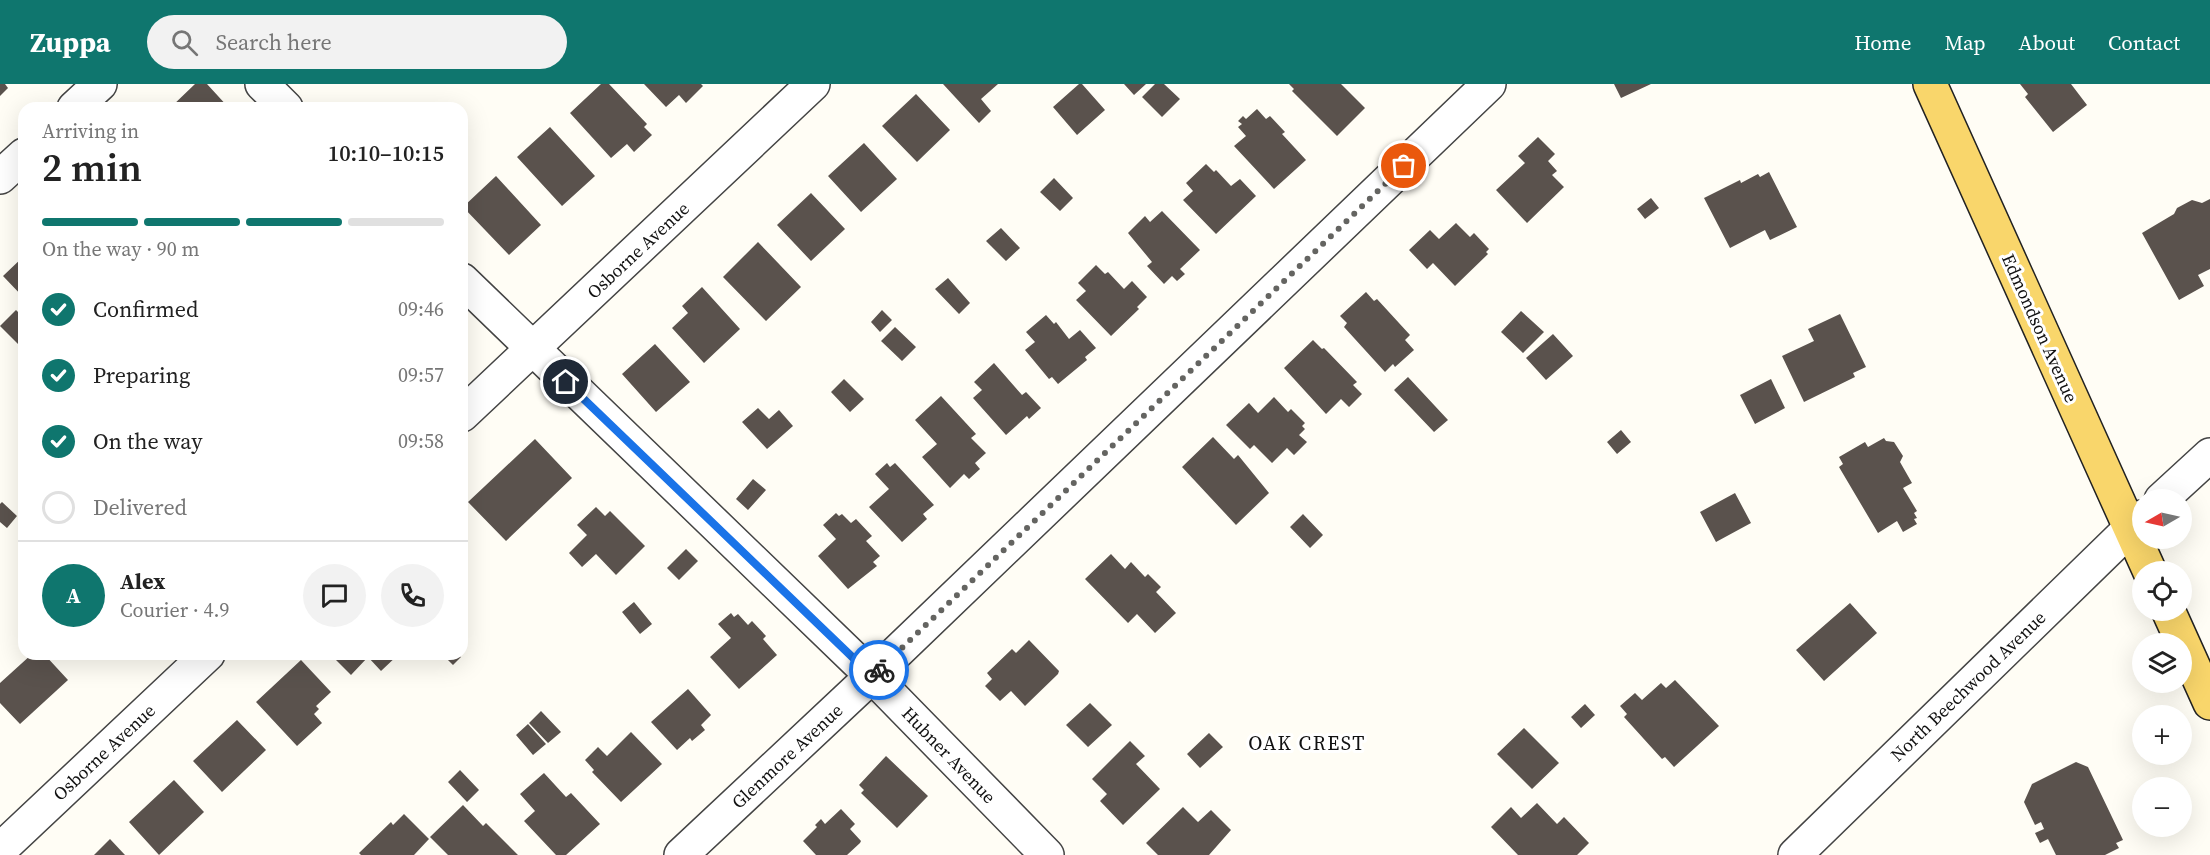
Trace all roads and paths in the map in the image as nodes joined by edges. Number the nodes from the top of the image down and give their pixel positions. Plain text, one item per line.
1 (100, 84) edge
2 (262, 84) edge
3 (813, 84) edge
4 (1490, 84) edge
5 (1930, 84) edge
6 (80, 102) edge
7 (280, 102) edge
8 (18, 160) edge
9 (0, 177) edge
10 (468, 286) edge
11 (532, 349) junction
12 (468, 409) edge
13 (2210, 455) edge
14 (2173, 489) edge
15 (2132, 513) edge
16 (2132, 526) edge
17 (2173, 621) edge
18 (202, 660) edge
19 (872, 676) junction
20 (2210, 703) edge
21 (0, 850) edge
22 (681, 855) edge
23 (1047, 855) edge
24 (1795, 855) edge

1 - 6 street
2 - 7 street
3 - 11 street, Osborne Avenue
4 - 19 street, Glenmore Avenue
5 - 15 main road, Edmondson Avenue
8 - 9 street
10 - 11 street, Hubner Avenue
11 - 12 street, Osborne Avenue
11 - 19 street, Hubner Avenue
13 - 14 street
16 - 24 street, North Beechwood Avenue
17 - 20 main road
18 - 21 street, Osborne Avenue
19 - 22 street, Glenmore Avenue
19 - 23 street, Hubner Avenue

